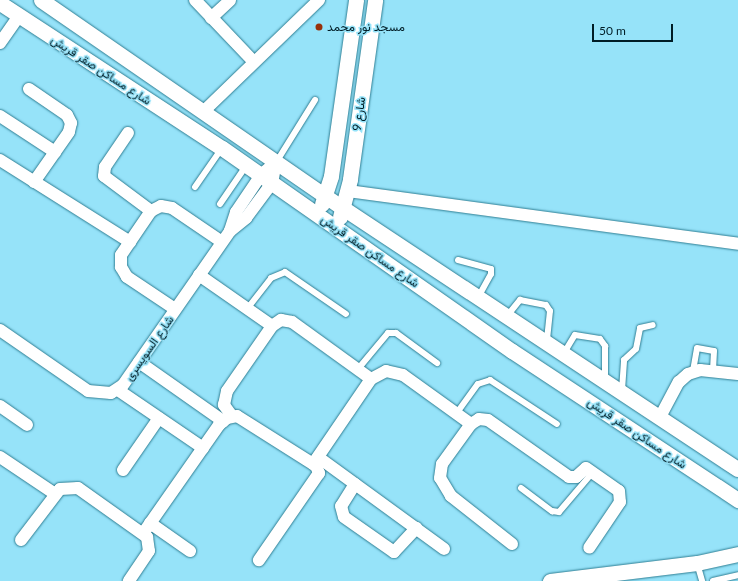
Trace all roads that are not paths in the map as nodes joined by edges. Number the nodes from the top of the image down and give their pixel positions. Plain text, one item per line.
1 (41, 0) edge
2 (195, 0) edge
3 (230, 0) edge
4 (319, 0) edge
5 (356, 0) edge
6 (376, 0) edge
7 (0, 3) edge
8 (19, 16) junction
9 (211, 18) junction
10 (1, 41) edge
11 (253, 61) junction
12 (29, 89) dead end
13 (315, 100) dead end
14 (204, 112) junction
15 (0, 116) edge
16 (128, 133) dead end
17 (222, 148) junction
18 (55, 152) junction
19 (1, 162) edge
20 (276, 162) junction
21 (246, 165) junction
22 (266, 179) junction
23 (34, 182) junction
24 (196, 187) dead end
25 (348, 191) junction
26 (326, 196) junction
27 (220, 204) dead end
28 (343, 208) junction
29 (150, 211) junction
30 (317, 214) junction
31 (336, 227) junction
32 (130, 242) junction
33 (222, 242) junction
34 (738, 244) edge
35 (458, 260) dead end
36 (199, 275) junction
37 (478, 297) junction
38 (247, 309) junction
39 (175, 310) junction
40 (346, 314) dead end
41 (507, 316) junction
42 (653, 325) dead end
43 (272, 326) junction
44 (0, 330) edge
45 (547, 342) junction
46 (564, 353) junction
47 (138, 362) junction
48 (437, 363) dead end
49 (358, 369) junction
50 (693, 371) junction
51 (713, 371) junction
52 (738, 374) edge
53 (371, 379) junction
54 (605, 380) junction
55 (118, 390) junction
56 (622, 392) junction
57 (0, 406) edge
58 (456, 414) junction
59 (660, 417) junction
60 (159, 418) junction
61 (227, 419) junction
62 (471, 424) junction
63 (557, 424) dead end
64 (27, 425) dead end
65 (203, 448) junction
66 (0, 457) edge
67 (315, 460) junction
68 (738, 469) edge
69 (123, 470) dead end
70 (593, 472) junction
71 (355, 484) junction
72 (521, 488) dead end
73 (55, 494) junction
74 (738, 500) edge
75 (147, 528) junction
76 (416, 528) junction
77 (21, 540) dead end
78 (512, 544) dead end
79 (589, 548) dead end
80 (444, 549) dead end
81 (190, 551) dead end
82 (738, 554) edge
83 (259, 560) dead end
84 (697, 563) junction
85 (738, 575) edge
86 (729, 579) edge
87 (129, 581) edge
88 (550, 581) edge
89 (702, 581) edge
90 (713, 581) edge

1 - 14 street, شارع مساكن صقر قريش
2 - 9 street
3 - 9 street
4 - 11 street
5 - 26 street, شارع 9
6 - 25 street, شارع 9
7 - 8 street, شارع مساكن صقر قريش
8 - 10 street
8 - 17 street, شارع مساكن صقر قريش
9 - 11 street
11 - 14 street
12 - 18 street
13 - 20 lane
14 - 20 street, شارع مساكن صقر قريش
15 - 18 street
16 - 29 street
17 - 21 street, شارع مساكن صقر قريش
17 - 24 lane
18 - 23 street
19 - 23 street
20 - 22 street, شارع السويسرى
20 - 26 street, شارع مساكن صقر قريش
21 - 22 street, شارع مساكن صقر قريش
21 - 27 lane
22 - 30 street, شارع مساكن صقر قريش
22 - 33 street, شارع السويسرى
23 - 32 street
25 - 28 street, شارع 9
25 - 34 street
26 - 28 street, شارع مساكن صقر قريش
26 - 30 street, شارع 9
28 - 31 street, شارع 9
28 - 37 street, شارع مساكن صقر قريش
29 - 32 street
29 - 33 street
30 - 31 street, شارع مساكن صقر قريش
31 - 74 street, شارع مساكن صقر قريش
32 - 39 street
33 - 36 street, شارع السويسرى
35 - 37 lane
36 - 38 street
36 - 39 street, شارع السويسرى
37 - 41 street, شارع مساكن صقر قريش
38 - 40 lane
38 - 43 street
39 - 47 street, شارع السويسرى
41 - 45 street, شارع مساكن صقر قريش
41 - 45 lane
42 - 56 lane
43 - 49 street
43 - 61 street
44 - 55 street, شارع السويسرى
45 - 46 street, شارع مساكن صقر قريش
46 - 54 street, شارع مساكن صقر قريش
46 - 54 lane
47 - 55 street, شارع السويسرى
47 - 61 street
48 - 49 lane
49 - 53 street
50 - 51 street
50 - 51 lane
50 - 59 street
51 - 52 street
53 - 58 street
53 - 67 street
54 - 56 street, شارع مساكن صقر قريش
55 - 60 street
56 - 59 street, شارع مساكن صقر قريش
57 - 64 street
58 - 62 street
58 - 63 lane
59 - 68 street, شارع مساكن صقر قريش
60 - 65 street
60 - 69 street
61 - 65 street
61 - 67 street
62 - 70 street
62 - 78 street
65 - 75 street
66 - 73 street
67 - 71 street
67 - 83 street
70 - 72 lane
70 - 79 street
71 - 76 street
71 - 76 street
73 - 75 street
73 - 77 street
75 - 81 street
75 - 87 street
76 - 80 street
82 - 84 street
84 - 88 street
84 - 89 lane
85 - 86 lane
86 - 90 lane

